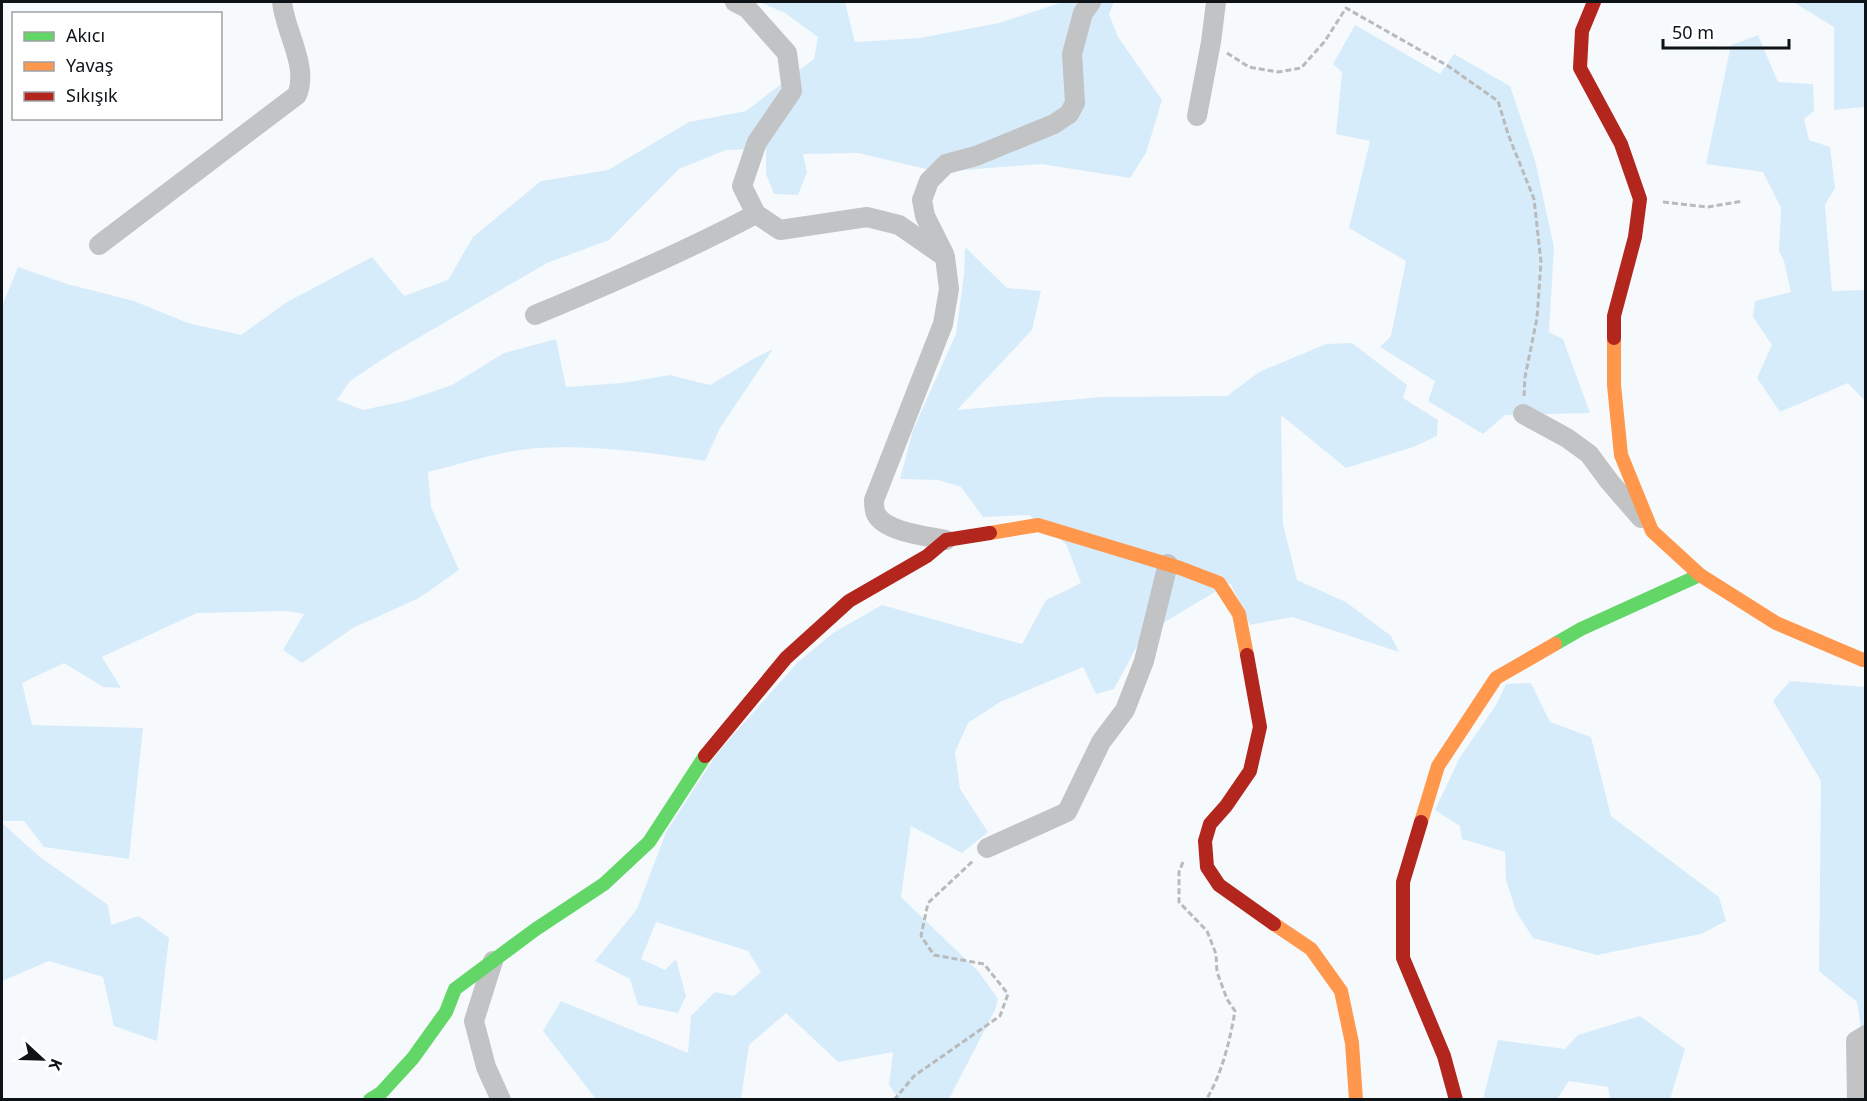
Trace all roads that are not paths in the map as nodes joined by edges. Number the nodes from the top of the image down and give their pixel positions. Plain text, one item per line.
1 (282, 2) edge
2 (735, 2) edge
3 (1091, 2) edge
4 (1216, 2) edge
5 (1594, 2) edge
6 (1197, 116) dead end
7 (756, 214) junction
8 (99, 244) dead end
9 (945, 257) junction
10 (534, 315) dead end
11 (1523, 414) road end
12 (1652, 531) junction
13 (946, 540) junction
14 (1168, 564) junction
15 (1700, 575) junction
16 (1866, 659) edge
17 (987, 848) road end
18 (493, 961) junction
19 (1866, 1035) edge
20 (376, 1097) edge
21 (501, 1100) edge
22 (1356, 1100) edge
23 (1456, 1100) edge
24 (1857, 1100) edge

1 - 8 street
2 - 7 street
3 - 9 street
4 - 6 street
5 - 12 street
7 - 9 street
7 - 10 street
9 - 13 street
11 - 12 street
12 - 15 street
13 - 14 street
13 - 18 street
14 - 17 street
14 - 22 street
15 - 16 street
15 - 23 street
18 - 20 street
18 - 21 street
19 - 24 street

